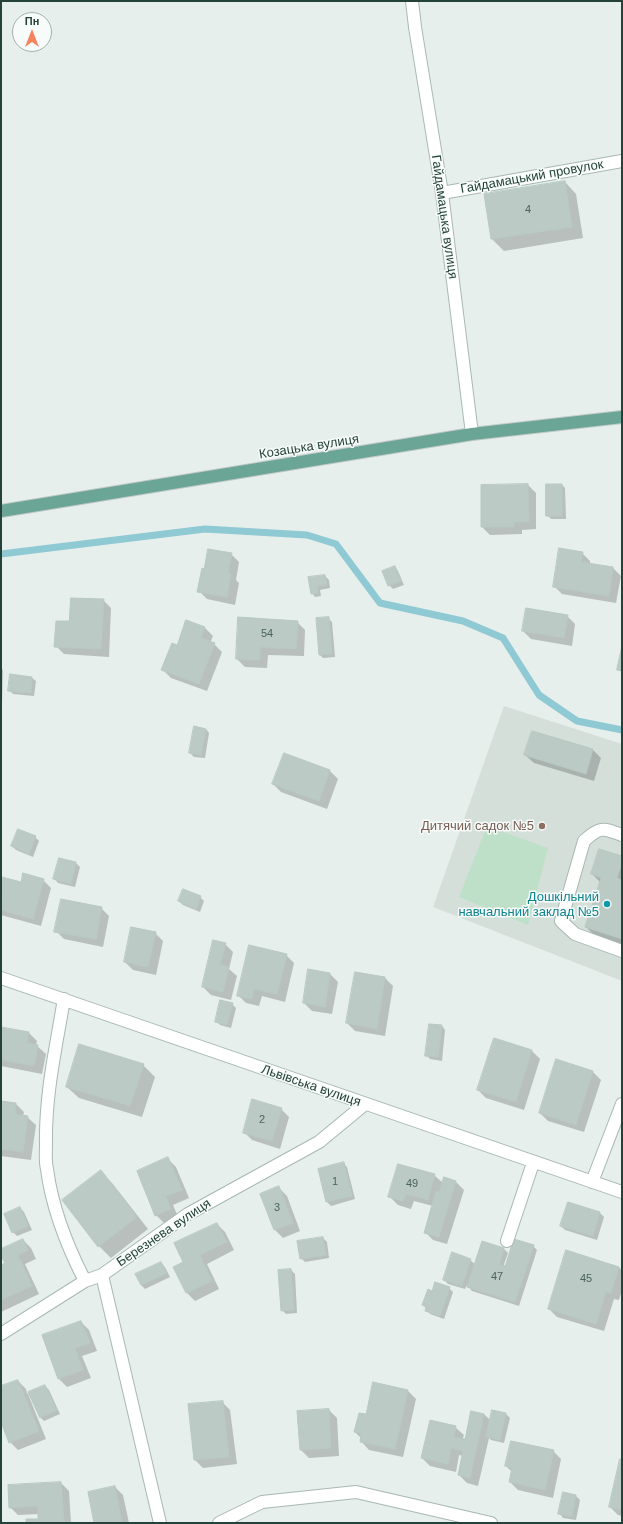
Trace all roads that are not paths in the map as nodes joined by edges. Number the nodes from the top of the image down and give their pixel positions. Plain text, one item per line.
1 (412, 1) edge
2 (622, 161) edge
3 (442, 193) junction
4 (622, 417) edge
5 (472, 434) junction
6 (1, 511) edge
7 (622, 836) edge
8 (622, 951) edge
9 (1, 978) edge
10 (64, 999) junction
11 (365, 1104) junction
12 (622, 1104) edge
13 (533, 1163) junction
14 (592, 1182) junction
15 (622, 1192) edge
16 (507, 1241) dead end
17 (102, 1275) junction
18 (85, 1281) junction
19 (1, 1334) edge
20 (160, 1523) edge
21 (219, 1523) edge
22 (490, 1523) edge

1 - 3 street, Гайдамацька вулиця
2 - 3 street, Гайдамацький провулок
3 - 5 street, Гайдамацька вулиця
4 - 5 main road, Козацька вулиця
5 - 6 main road, Козацька вулиця
7 - 8 street
9 - 10 street, Львівська вулиця
10 - 11 street, Львівська вулиця
10 - 18 street
11 - 13 street, Львівська вулиця
11 - 17 street, Березнева вулиця
12 - 14 street
13 - 14 street, Львівська вулиця
13 - 16 street
14 - 15 street, Львівська вулиця
17 - 18 street, Березнева вулиця
17 - 20 street
18 - 19 street, Березнева вулиця
21 - 22 street

